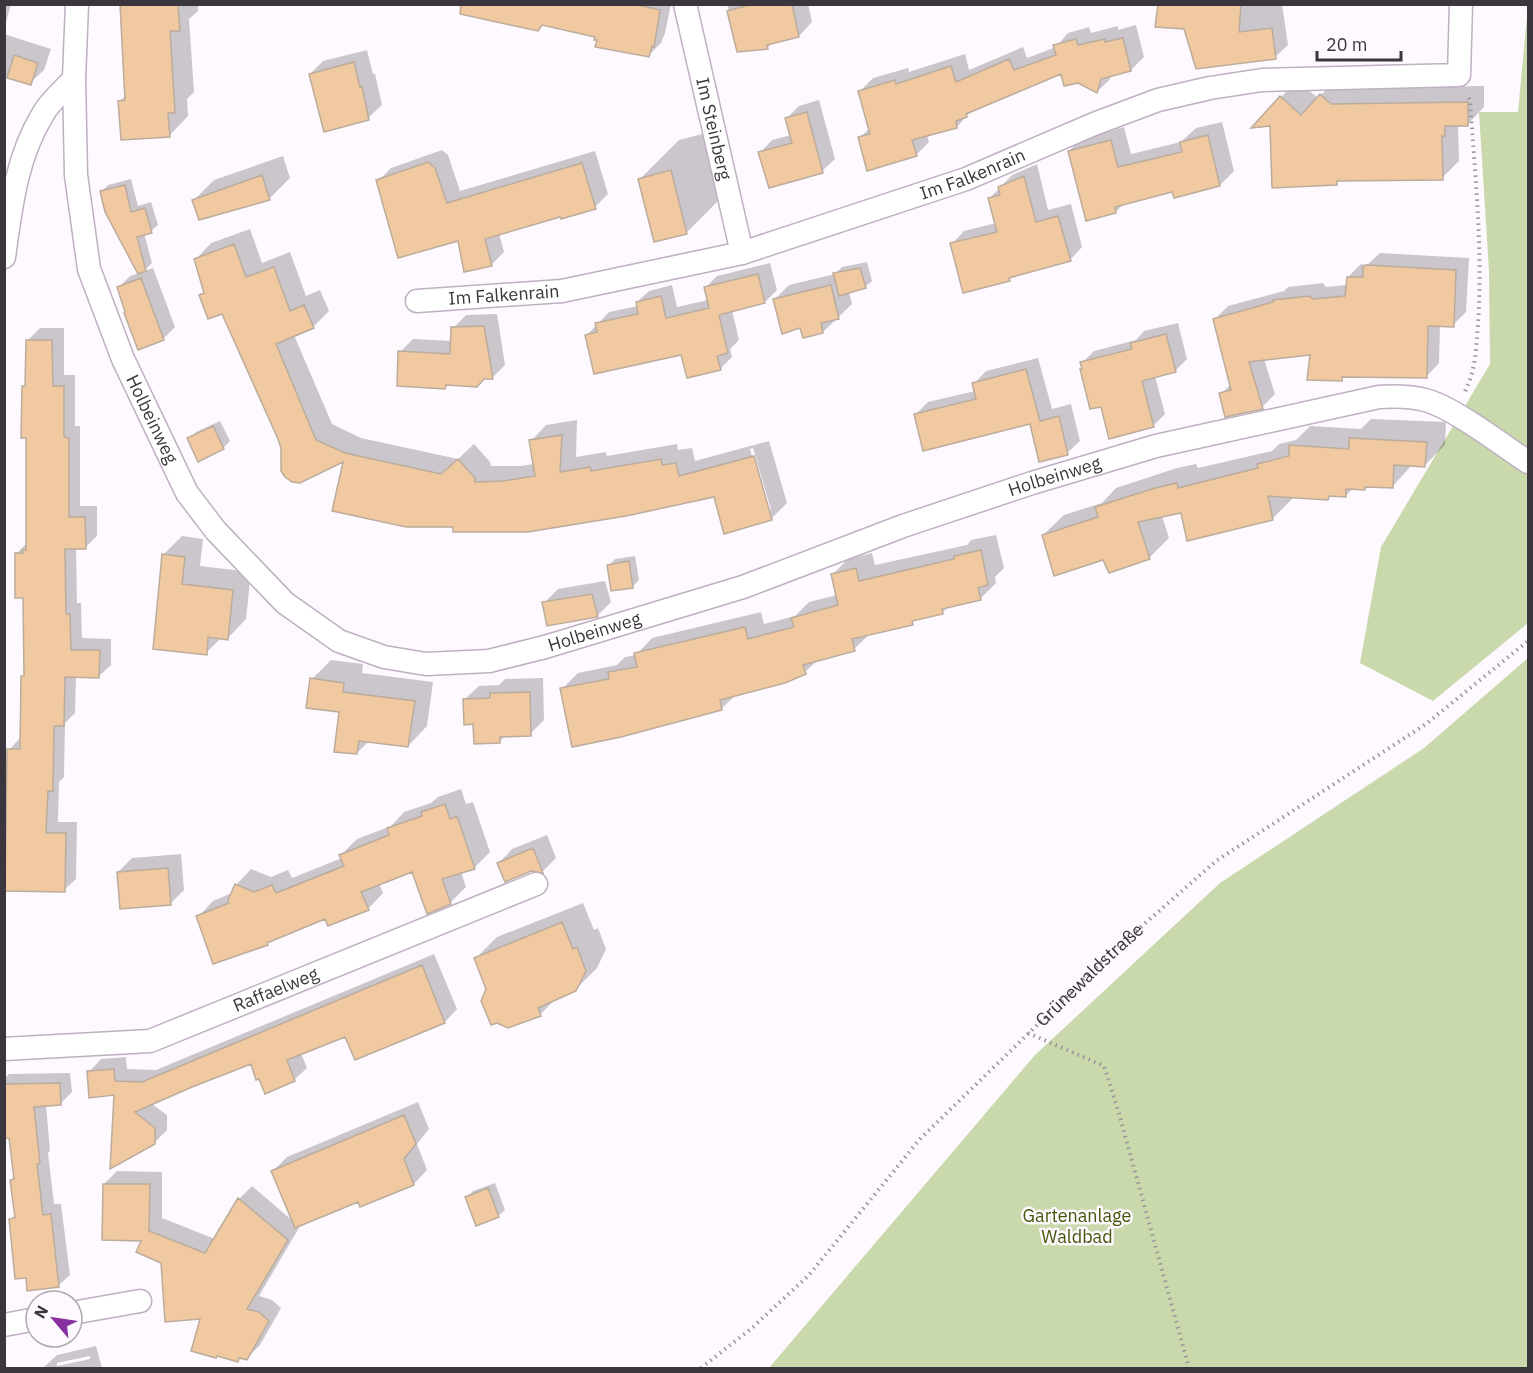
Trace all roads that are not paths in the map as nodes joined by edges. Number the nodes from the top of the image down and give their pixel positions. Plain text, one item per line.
1 (77, 4) edge
2 (685, 4) edge
3 (1461, 4) edge
4 (74, 80) junction
5 (742, 253) junction
6 (4, 257) edge
7 (417, 301) dead end
8 (1528, 462) edge
9 (536, 884) dead end
10 (4, 1049) edge
11 (140, 1301) dead end
12 (84, 1311) edge
13 (24, 1321) edge
14 (4, 1325) edge

1 - 4 street, Holbeinweg
2 - 5 street, Im Steinberg
3 - 5 street, Im Falkenrain
4 - 6 street
4 - 8 street, Holbeinweg
5 - 7 street, Im Falkenrain
9 - 10 street, Raffaelweg
11 - 12 street
13 - 14 street

